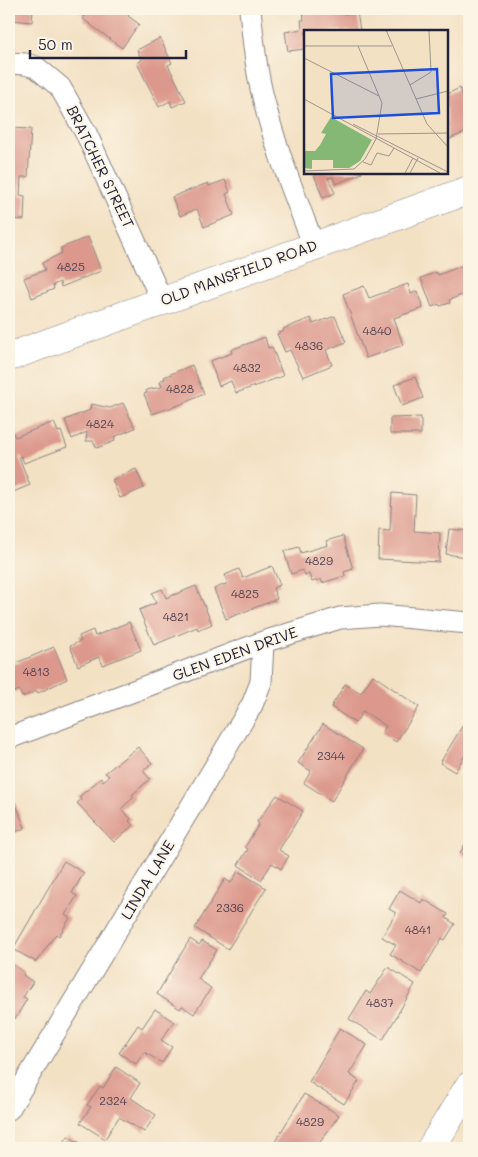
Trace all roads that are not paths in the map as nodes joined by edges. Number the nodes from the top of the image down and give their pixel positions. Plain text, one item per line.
1 (250, 9) edge
2 (9, 63) edge
3 (469, 190) edge
4 (314, 246) junction
5 (162, 301) junction
6 (9, 357) edge
7 (469, 623) edge
8 (263, 642) junction
9 (9, 738) edge
10 (469, 1086) edge
11 (9, 1109) edge
12 (430, 1148) edge

1 - 4 street
2 - 5 street, BRATCHER STREET
3 - 4 street, OLD MANSFIELD ROAD
4 - 5 street, OLD MANSFIELD ROAD
5 - 6 street, OLD MANSFIELD ROAD
7 - 8 street, GLEN EDEN DRIVE
8 - 9 street, GLEN EDEN DRIVE
8 - 11 street, LINDA LANE
10 - 12 street

